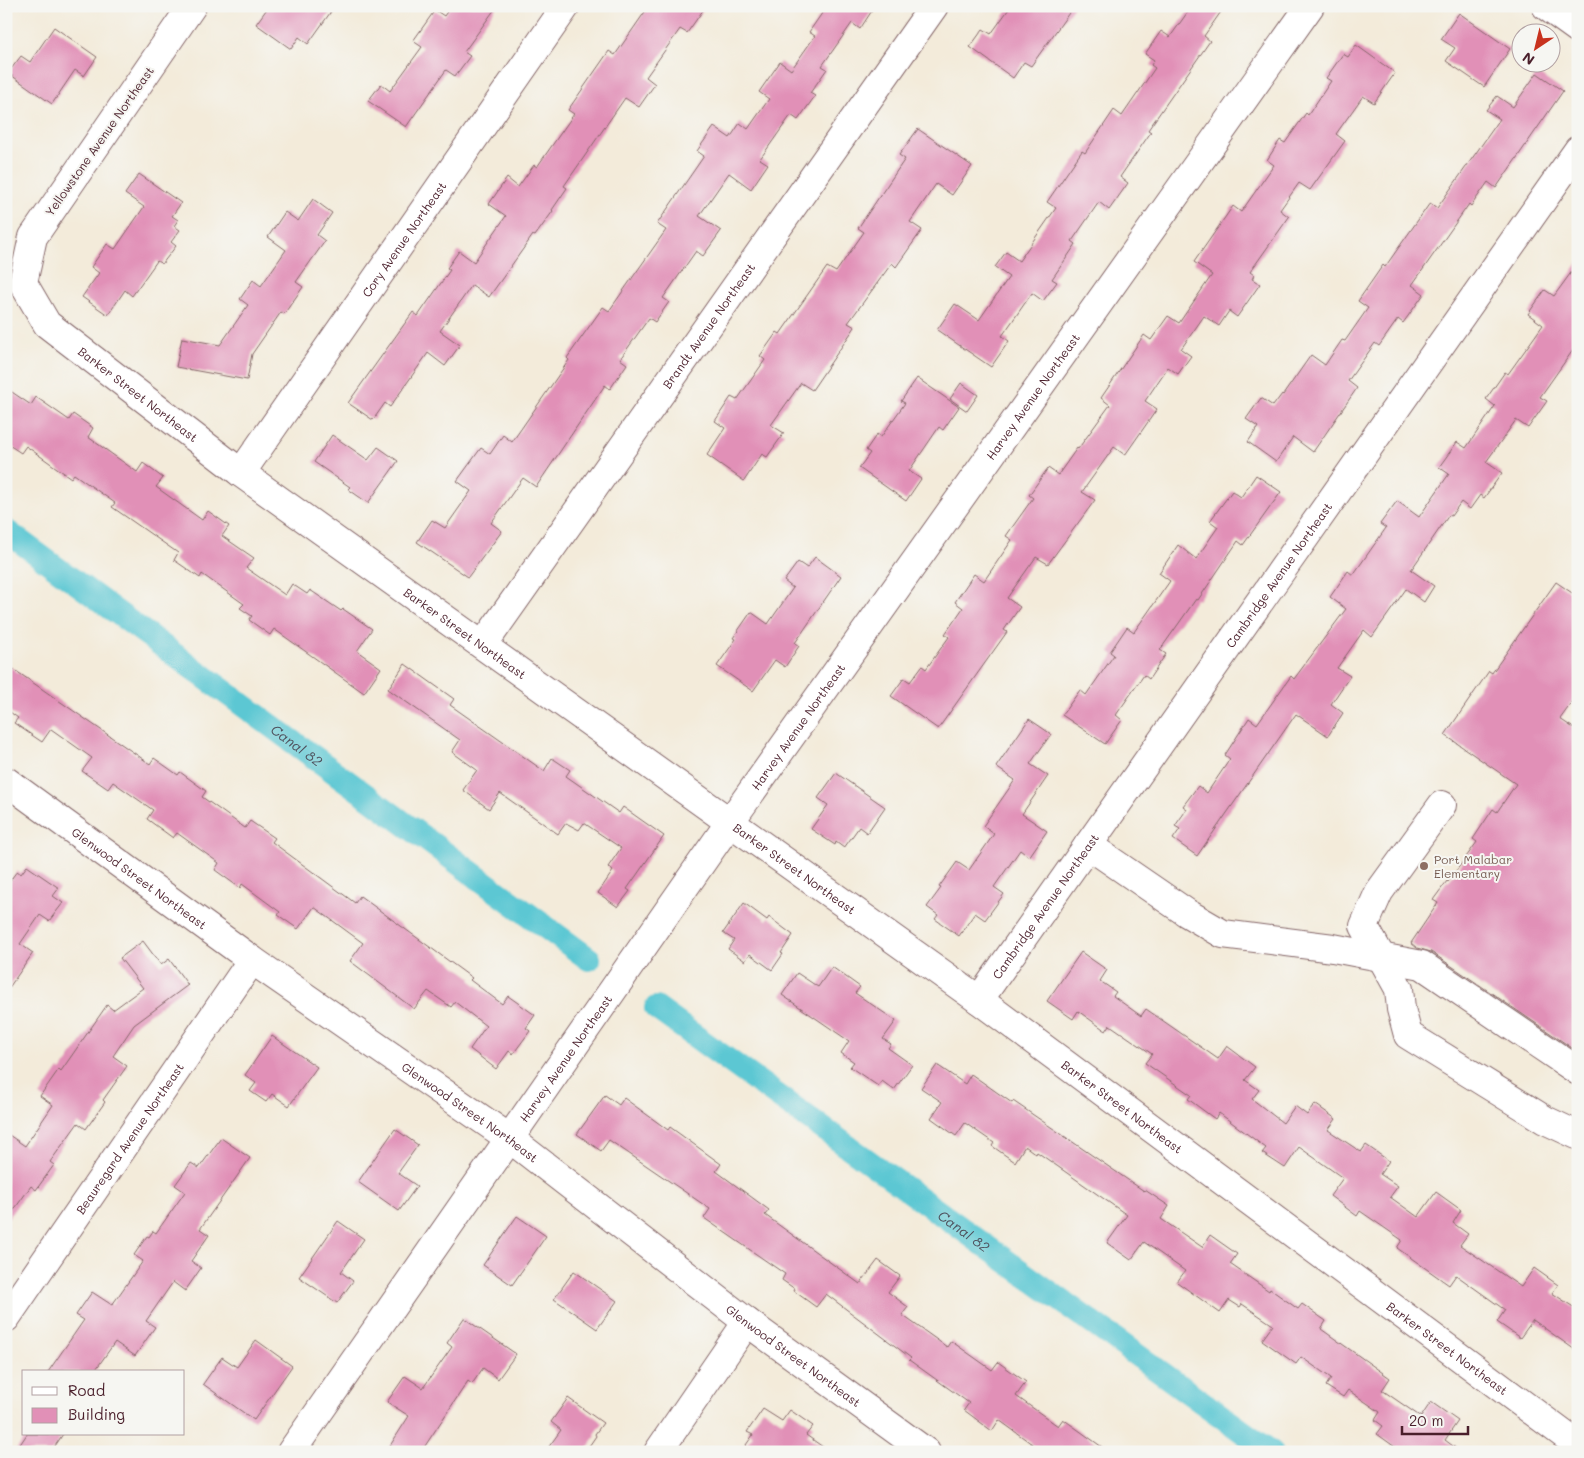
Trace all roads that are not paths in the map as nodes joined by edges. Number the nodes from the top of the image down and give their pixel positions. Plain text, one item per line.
1 (192, 6) edge
2 (566, 6) edge
3 (934, 6) edge
4 (1310, 6) edge
5 (1546, 6) edge
6 (1578, 29) edge
7 (1578, 150) edge
8 (23, 284) joint
9 (242, 473) junction
10 (483, 645) junction
11 (8, 787) edge
12 (1442, 805) dead end
13 (730, 822) junction
14 (1088, 845) junction
15 (1380, 957) junction
16 (252, 960) junction
17 (979, 1000) junction
18 (1578, 1071) edge
19 (1578, 1134) edge
20 (509, 1138) junction
21 (6, 1318) edge
22 (747, 1322) junction
23 (1578, 1445) edge
24 (291, 1452) edge
25 (658, 1452) edge
26 (926, 1452) edge

1 - 8 street, Yellowstone Avenue Northeast
2 - 9 street, Cory Avenue Northeast
3 - 10 street, Brandt Avenue Northeast
4 - 13 street, Harvey Avenue Northeast
5 - 6 street
7 - 14 street, Cambridge Avenue Northeast
8 - 9 street, Barker Street Northeast
9 - 10 street, Barker Street Northeast
10 - 13 street, Barker Street Northeast
11 - 16 street, Glenwood Street Northeast
12 - 15 street
13 - 17 street, Barker Street Northeast
13 - 20 street, Harvey Avenue Northeast
14 - 15 street
14 - 17 street, Cambridge Avenue Northeast
15 - 18 street
15 - 19 street
16 - 20 street, Glenwood Street Northeast
16 - 21 street, Beauregard Avenue Northeast
17 - 23 street, Barker Street Northeast
20 - 22 street, Glenwood Street Northeast
20 - 24 street, Harvey Avenue Northeast
22 - 25 street
22 - 26 street, Glenwood Street Northeast

